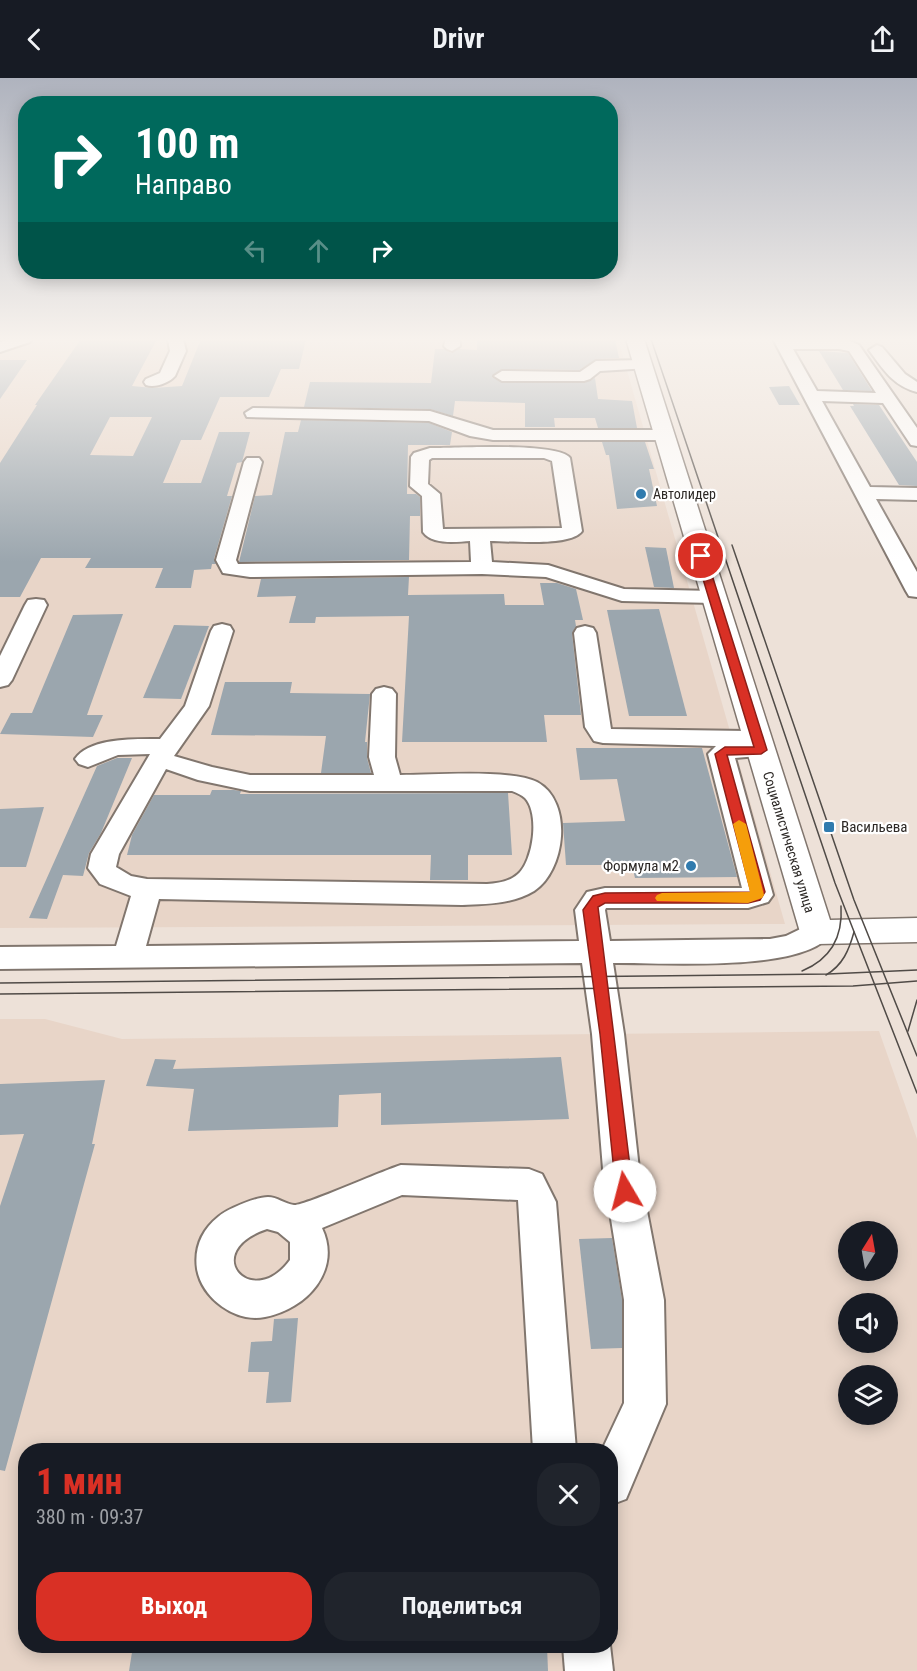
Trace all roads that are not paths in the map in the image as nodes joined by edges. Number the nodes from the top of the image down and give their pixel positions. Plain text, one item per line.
1 (273, 413) edge
2 (657, 413) edge
3 (819, 413) edge
4 (898, 413) edge
5 (664, 435) junction
6 (917, 441) edge
7 (253, 462) dead end
8 (863, 494) junction
9 (917, 494) edge
10 (480, 535) junction
11 (482, 568) junction
12 (911, 570) edge
13 (917, 591) edge
14 (714, 597) junction
15 (36, 605) dead end
16 (222, 631) dead end
17 (585, 633) dead end
18 (0, 680) edge
19 (384, 694) dead end
20 (759, 745) junction
21 (164, 753) junction
22 (88, 759) dead end
23 (389, 783) junction
24 (147, 889) junction
25 (917, 930) edge
26 (817, 932) junction
27 (596, 952) junction
28 (128, 957) junction
29 (0, 958) edge
30 (295, 1222) dead end
31 (555, 1443) edge
32 (618, 1465) edge
33 (588, 1653) edge
34 (589, 1671) edge

1 - 5 street
2 - 5 main road, Социалистическая улица
3 - 8 street
4 - 6 street
5 - 14 main road, Социалистическая улица
7 - 11 street
8 - 9 street
8 - 12 street
10 - 10 street
10 - 11 street
11 - 14 street
12 - 13 street
14 - 20 main road, Социалистическая улица
15 - 18 street
16 - 21 street
17 - 20 street
19 - 23 street
20 - 26 main road, Социалистическая улица
20 - 27 street
21 - 22 street
21 - 23 street
21 - 24 street
23 - 24 street
24 - 28 street
25 - 26 main road
26 - 27 street
27 - 28 street
27 - 32 street
28 - 29 street
30 - 31 street
33 - 34 street

